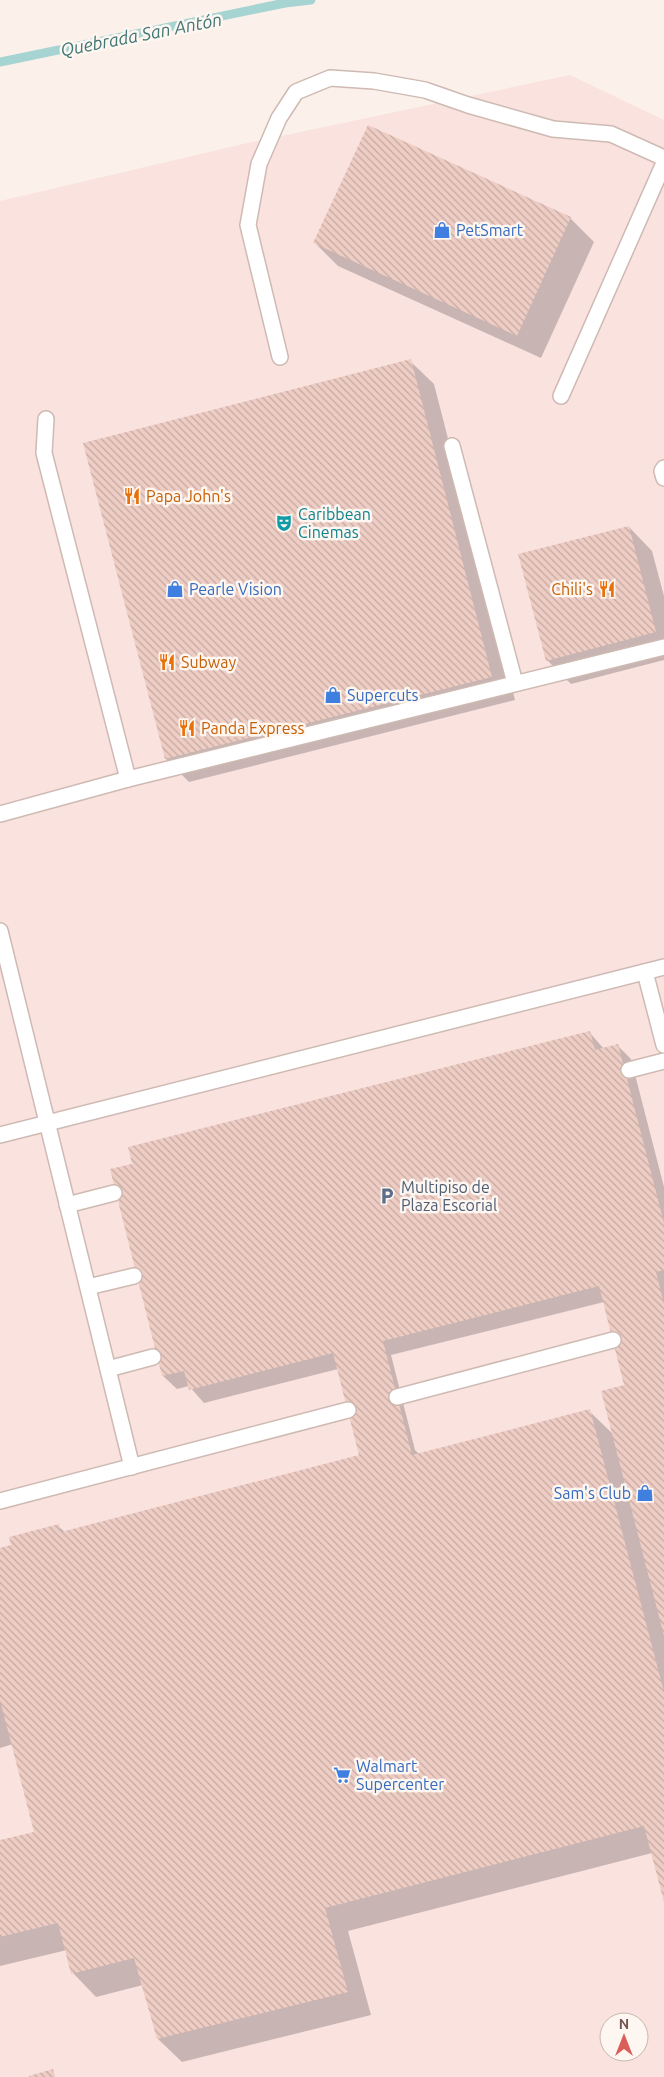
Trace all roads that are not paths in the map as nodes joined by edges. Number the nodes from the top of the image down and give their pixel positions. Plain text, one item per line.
1 (664, 158) edge
2 (664, 163) edge
3 (280, 357) dead end
4 (562, 396) dead end
5 (46, 419) dead end
6 (452, 446) dead end
7 (664, 468) edge
8 (664, 478) edge
9 (664, 647) edge
10 (515, 683) junction
11 (128, 779) junction
12 (0, 814) edge
13 (0, 931) edge
14 (664, 967) edge
15 (645, 972) junction
16 (664, 1045) edge
17 (664, 1061) edge
18 (629, 1070) dead end
19 (48, 1123) junction
20 (0, 1135) edge
21 (114, 1193) dead end
22 (67, 1204) junction
23 (134, 1276) dead end
24 (88, 1287) junction
25 (613, 1340) dead end
26 (153, 1357) dead end
27 (108, 1368) junction
28 (397, 1397) dead end
29 (348, 1410) dead end
30 (132, 1467) junction
31 (0, 1501) edge

1 - 3 lane
2 - 4 lane
5 - 11 lane
6 - 10 lane
7 - 8 lane
9 - 10 lane
10 - 11 lane
11 - 12 lane
13 - 19 lane
14 - 15 lane
15 - 16 lane
15 - 19 lane
17 - 18 lane
19 - 20 lane
19 - 22 lane
21 - 22 lane
22 - 24 lane
23 - 24 lane
24 - 27 lane
25 - 28 lane
26 - 27 lane
27 - 30 lane
29 - 30 lane
30 - 31 lane

